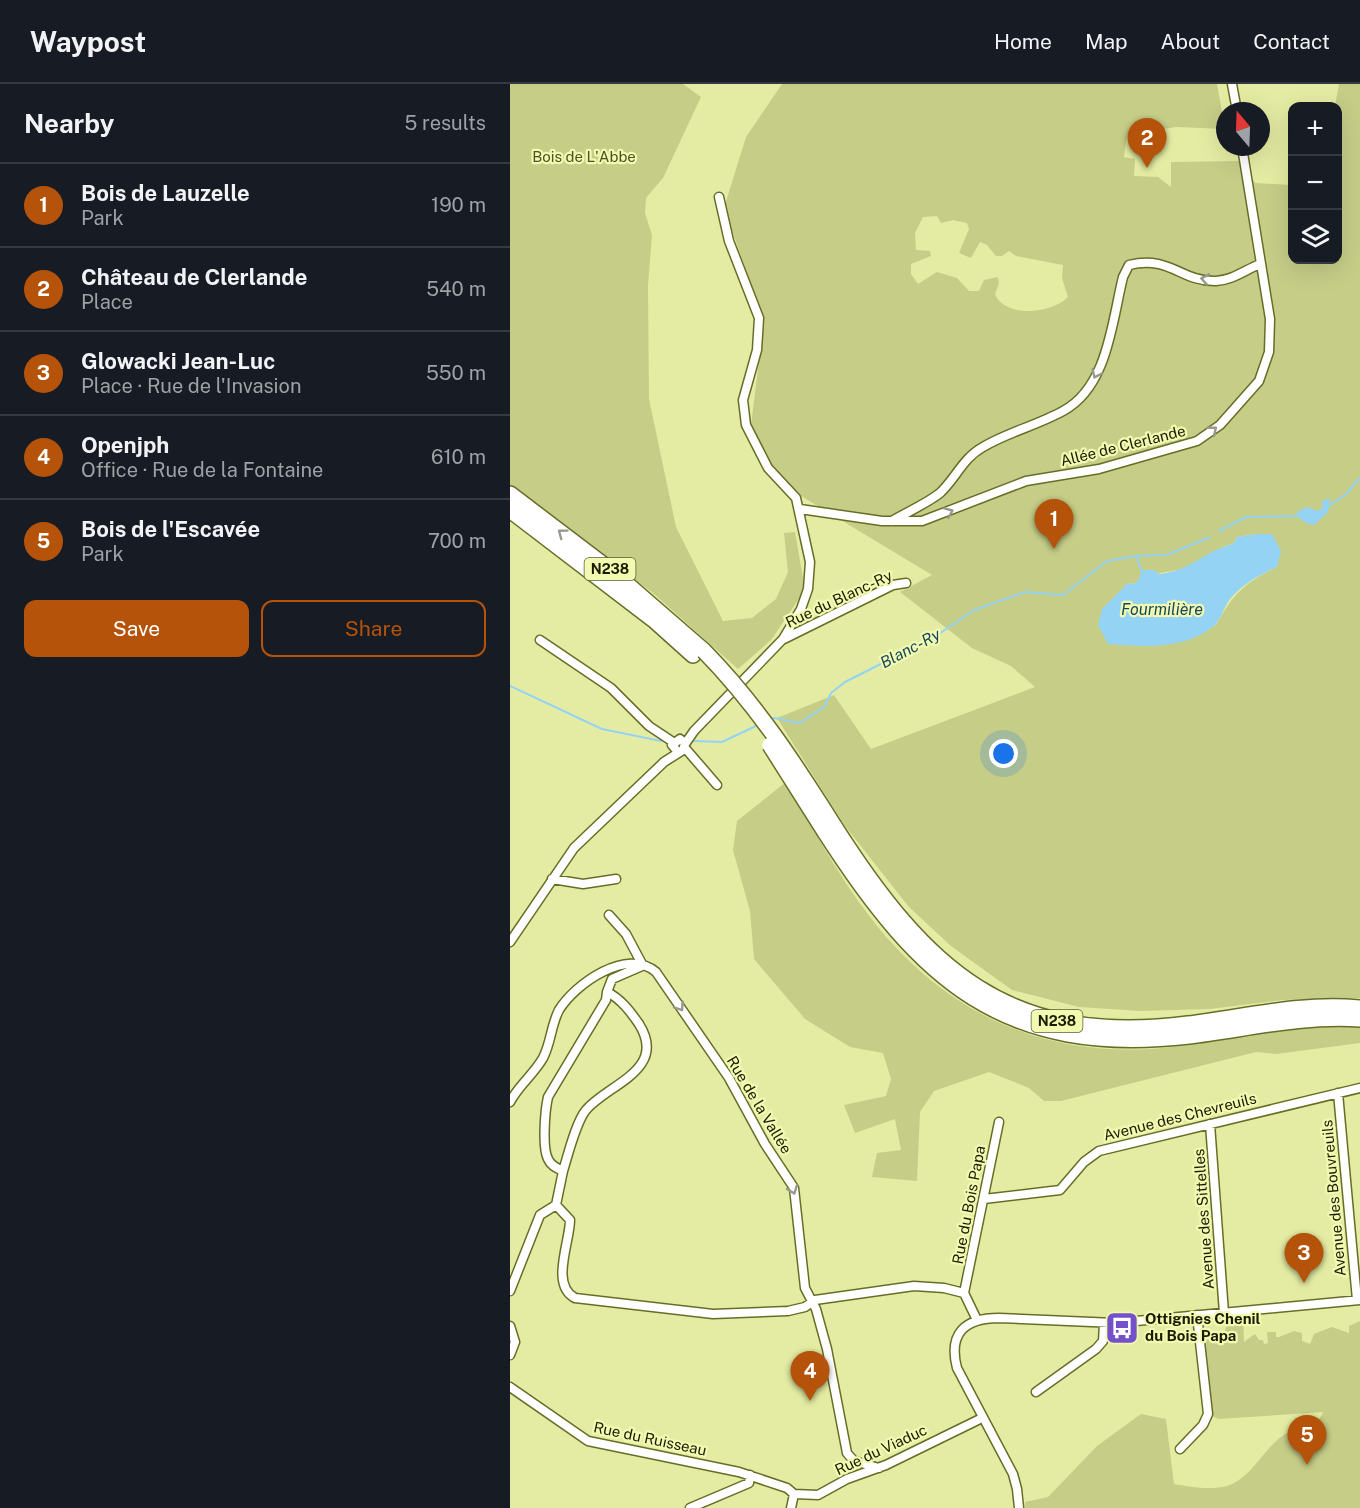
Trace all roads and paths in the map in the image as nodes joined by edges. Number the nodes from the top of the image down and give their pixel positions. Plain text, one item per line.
1 (1232, 84) edge
2 (1235, 102) edge
3 (1243, 156) edge
4 (719, 197) dead end
5 (1260, 264) junction
6 (510, 494) edge
7 (800, 509) junction
8 (510, 510) edge
9 (892, 521) junction
10 (906, 583) dead end
11 (783, 639) junction
12 (540, 640) dead end
13 (700, 655) junction
14 (679, 745) junction
15 (717, 785) dead end
16 (829, 829) junction
17 (552, 879) junction
18 (616, 879) dead end
19 (609, 915) dead end
20 (510, 942) edge
21 (644, 965) junction
22 (607, 992) junction
23 (1360, 1008) edge
24 (1360, 1019) edge
25 (1360, 1089) edge
26 (1338, 1093) junction
27 (510, 1102) edge
28 (999, 1122) dead end
29 (1210, 1124) junction
30 (563, 1171) junction
31 (984, 1199) junction
32 (556, 1205) junction
33 (510, 1291) edge
34 (963, 1293) junction
35 (1358, 1300) edge
36 (811, 1301) junction
37 (1224, 1313) junction
38 (1197, 1315) junction
39 (977, 1320) junction
40 (1104, 1324) junction
41 (510, 1326) edge
42 (510, 1355) edge
43 (510, 1387) edge
44 (1036, 1392) dead end
45 (978, 1420) dead end
46 (1180, 1449) dead end
47 (879, 1468) junction
48 (750, 1475) junction
49 (794, 1494) junction
50 (690, 1508) edge
51 (791, 1508) edge
52 (1019, 1508) edge

1 - 2 street
3 - 5 street, Allée de Clerlande
4 - 7 street, Rue du Blanc-Ry
5 -> 9 street
9 -> 5 street, Allée de Clerlande
13 -> 6 highway, N238
7 - 9 street, Allée de Clerlande
7 - 11 street, Rue du Blanc-Ry
8 - 13 highway, N238
10 - 11 street, Rue du Blanc-Ry
11 - 14 street, Rue du Blanc-Ry
12 - 14 street
13 - 16 highway, N238, bridge
14 - 15 street
14 - 17 street, Rue du Blanc-Ry
16 - 23 highway, N238
16 - 24 highway, N238
17 - 18 street
17 - 20 street, Rue du Blanc-Ry
19 - 21 street, Rue de la Vallée
21 - 22 street
21 - 27 street
21 -> 36 street, Rue de la Vallée
22 - 30 street
22 - 30 street
25 - 26 street, Avenue des Chevreuils
26 - 29 street, Avenue des Chevreuils
26 - 35 street, Avenue des Bouvreuils
28 - 31 street, Rue du Bois Papa
29 - 31 street, Avenue des Chevreuils
29 - 37 street, Avenue des Sittelles
30 - 32 street
31 - 34 street, Rue du Bois Papa
32 - 33 street
32 - 36 street
34 - 36 street
34 - 39 street
35 - 37 street
36 - 47 street, Rue de la Vallée
37 - 38 street
38 - 40 street
38 - 46 street
39 - 40 street
39 - 52 street
40 - 44 street
41 - 42 street
43 - 48 street, Rue du Ruisseau
45 - 47 street, Rue du Viaduc
47 - 49 street, Rue du Viaduc
48 - 49 street, Rue du Ruisseau
48 - 50 street
49 - 51 street

